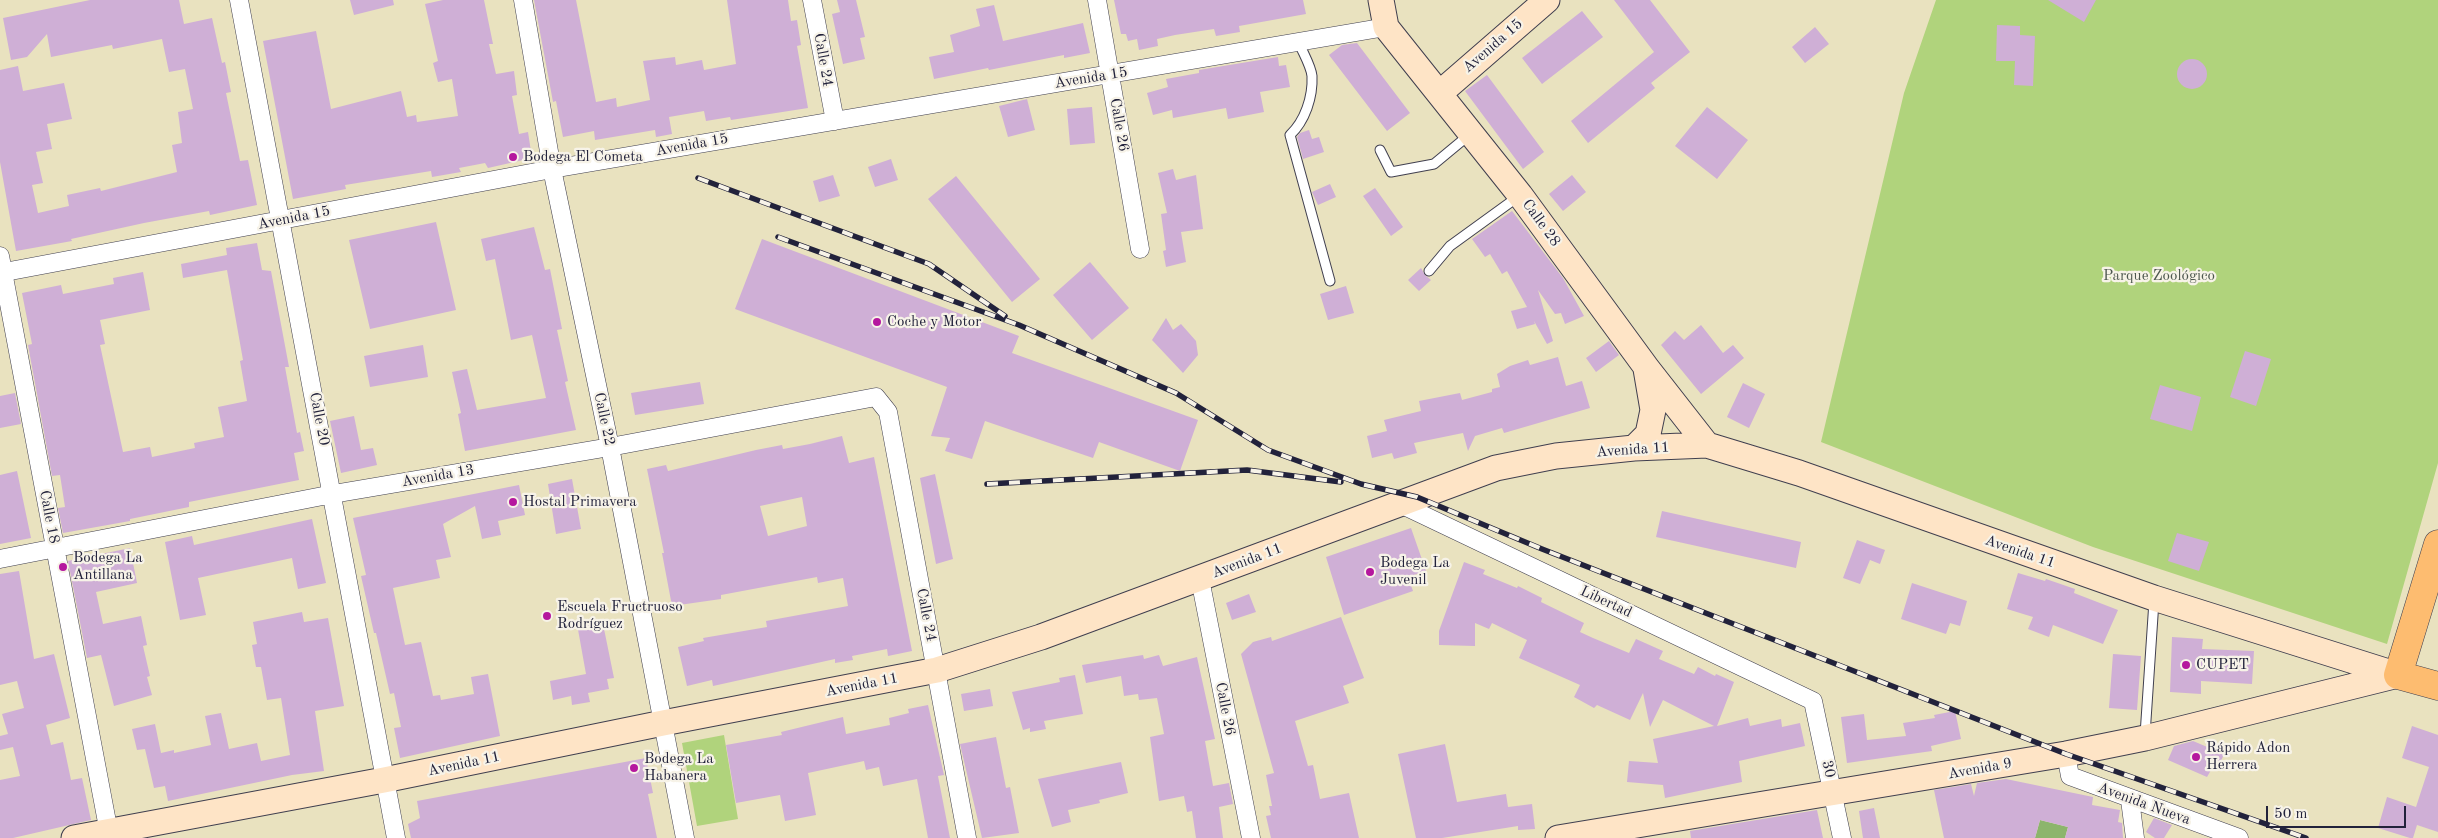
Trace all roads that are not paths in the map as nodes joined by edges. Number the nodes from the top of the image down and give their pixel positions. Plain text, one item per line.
1 (239, 0) edge
2 (523, 0) edge
3 (812, 0) edge
4 (1097, 0) edge
5 (1381, 0) edge
6 (1547, 0) edge
7 (1386, 27) junction
8 (1299, 42) junction
9 (1110, 75) junction
10 (1440, 93) junction
11 (835, 121) junction
12 (1471, 133) junction
13 (1380, 150) dead end
14 (552, 169) junction
15 (1520, 195) junction
16 (281, 220) junction
17 (1140, 249) dead end
18 (1, 267) edge
19 (1429, 270) dead end
20 (1330, 281) dead end
21 (1646, 367) junction
22 (876, 397) joint
23 (1707, 446) junction
24 (610, 447) junction
25 (1634, 448) junction
26 (333, 494) junction
27 (1398, 503) junction
28 (2438, 544) edge
29 (55, 547) junction
30 (0, 558) edge
31 (1200, 579) junction
32 (2154, 598) junction
33 (937, 670) junction
34 (2398, 675) junction
35 (2438, 686) edge
36 (1813, 701) joint
37 (663, 723) junction
38 (2145, 738) junction
39 (2066, 754) junction
40 (384, 780) junction
41 (1834, 794) junction
42 (2130, 800) junction
43 (110, 835) edge
44 (74, 838) edge
45 (396, 838) edge
46 (685, 838) edge
47 (967, 838) edge
48 (1252, 838) edge
49 (1558, 838) edge
50 (1842, 838) edge
51 (2135, 838) edge
52 (2239, 838) edge

1 - 16 street, Calle 20
2 - 14 street, Calle 22
3 - 11 street, Calle 24
4 - 9 street, Calle 26
5 - 7 main road, Calle 28
6 - 10 main road, Avenida 15
7 - 8 street, Avenida 15
7 - 10 main road, Calle 28
8 - 9 street, Avenida 15
8 - 20 lane
9 - 11 street, Avenida 15
9 - 17 street, Calle 26
10 - 12 main road, Calle 28
11 - 14 street, Avenida 15
12 - 13 lane
12 - 15 main road, Calle 28
14 - 16 street, Avenida 15
14 - 24 street, Calle 22
15 - 19 lane
15 - 21 main road, Calle 28
16 - 18 street, Avenida 15
16 - 26 street, Calle 20
18 - 29 street, Calle 18
21 - 23 main road, Calle 28
21 - 25 main road
22 - 24 street, Avenida 13
22 - 33 street, Calle 24
23 - 25 main road, Avenida 11
23 - 32 main road, Avenida 11
24 - 26 street, Avenida 13
24 - 37 street, Calle 22
25 - 27 main road, Avenida 11
26 - 29 street, Avenida 13
26 - 40 street, Calle 20
27 - 31 main road, Avenida 11
27 - 36 street, Libertad
28 - 34 main road
29 - 30 street, Avenida 13
29 - 43 street, Calle 18
31 - 33 main road, Avenida 11
31 - 48 street, Calle 26
32 - 34 main road, Avenida 11
32 - 38 lane
33 - 37 main road, Avenida 11
33 - 47 street, Calle 24
34 - 35 main road
34 - 38 main road, Avenida 9
36 - 41 street, 30
37 - 40 main road, Avenida 11
37 - 46 street, Calle 22
38 - 39 main road, Avenida 9
39 - 41 main road, Avenida 9
39 - 42 street, Avenida Nueva
40 - 43 main road, Avenida 11
40 - 45 street, Calle 20
41 - 49 main road, Avenida 9
41 - 50 street, 30
42 - 51 street
42 - 52 street, Avenida Nueva
43 - 44 main road, Avenida 11

